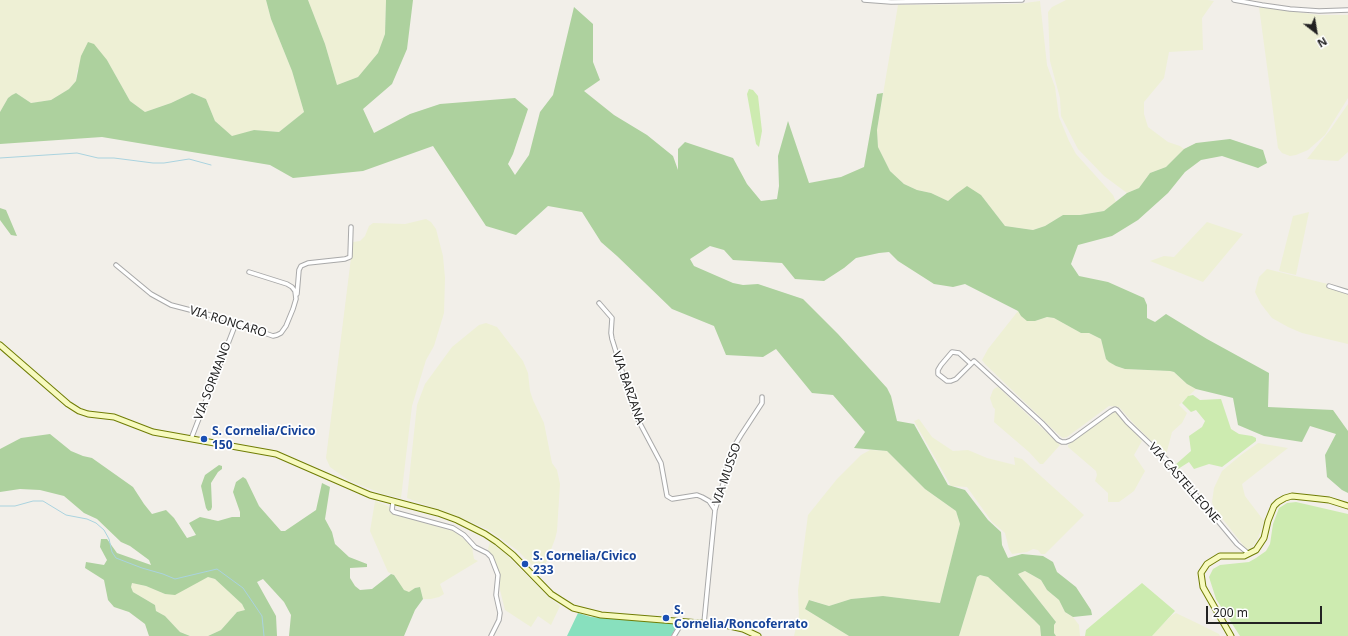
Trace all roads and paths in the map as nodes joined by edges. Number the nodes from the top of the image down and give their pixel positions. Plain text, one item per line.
1 (864, 0) edge
2 (1022, 0) edge
3 (1234, 0) edge
4 (1348, 10) edge
5 (351, 227) dead end
6 (116, 265) dead end
7 (249, 272) dead end
8 (1329, 286) dead end
9 (1348, 292) edge
10 (296, 299) junction
11 (599, 302) dead end
12 (236, 323) junction
13 (0, 345) edge
14 (971, 364) junction
15 (762, 397) dead end
16 (191, 439) junction
17 (392, 502) junction
18 (1348, 506) edge
19 (715, 510) junction
20 (1249, 554) junction
21 (683, 621) junction
22 (704, 623) junction
23 (491, 636) edge
24 (674, 636) edge
25 (758, 636) edge
26 (1231, 636) edge

1 - 2 street
3 - 4 street
5 - 10 street
6 - 12 street, VIA RONCARO
7 - 10 street
8 - 9 street
10 - 12 street, VIA RONCARO
11 - 19 street, VIA BARZANA
12 - 16 street, VIA SORMANO
13 - 16 street
14 - 14 street, VIA CASTELLEONE
14 - 20 street, VIA CASTELLEONE
15 - 19 street, VIA MUSSO
16 - 17 street
17 - 21 street
17 - 23 street
18 - 20 street
19 - 22 street
20 - 26 street
21 - 22 street
21 - 24 street
22 - 25 street

